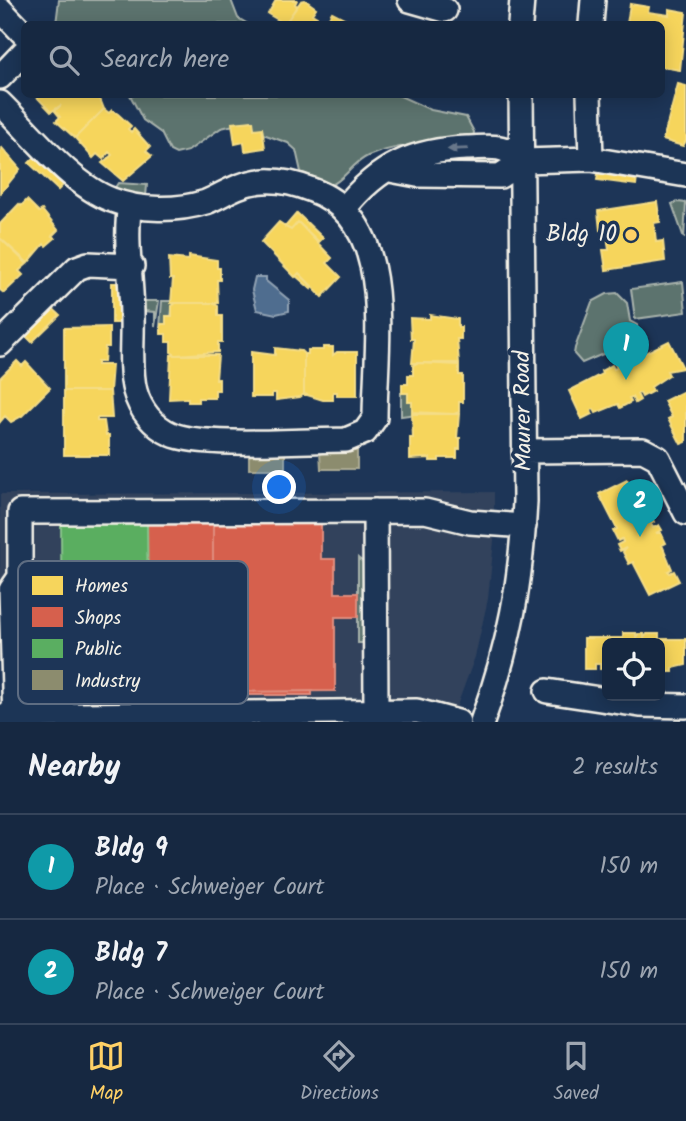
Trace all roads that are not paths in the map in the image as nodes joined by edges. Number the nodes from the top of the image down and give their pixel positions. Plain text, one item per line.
1 (410, 0) edge
2 (522, 0) edge
3 (593, 0) edge
4 (0, 9) edge
5 (445, 10) dead end
6 (520, 21) edge
7 (591, 21) edge
8 (21, 31) edge
9 (21, 55) edge
10 (0, 77) edge
11 (522, 98) edge
12 (589, 98) edge
13 (0, 103) edge
14 (591, 159) junction
15 (523, 161) junction
16 (686, 175) edge
17 (130, 205) junction
18 (345, 208) junction
19 (132, 265) junction
20 (0, 344) edge
21 (524, 451) junction
22 (375, 511) junction
23 (686, 513) edge
24 (524, 526) junction
25 (20, 561) edge
26 (6, 590) edge
27 (547, 691) dead end
28 (686, 706) edge
29 (390, 715) edge
30 (273, 717) edge
31 (10, 718) edge
32 (458, 722) edge
33 (481, 722) edge

1 - 5 street
2 - 6 street
3 - 7 street
4 - 8 street
9 - 10 street
11 - 15 street, Maurer Road
12 - 14 street
13 - 17 street
14 - 15 street
14 - 16 street
15 - 18 street
15 - 21 street, Maurer Road
17 - 18 street
17 - 19 street
18 - 19 street
19 - 20 street
21 - 23 street
21 - 24 street, Maurer Road
22 - 24 street
22 - 25 street
22 - 29 street
24 - 33 street, Maurer Road
26 - 31 street
27 - 28 street
29 - 30 street
29 - 32 street
30 - 31 street

